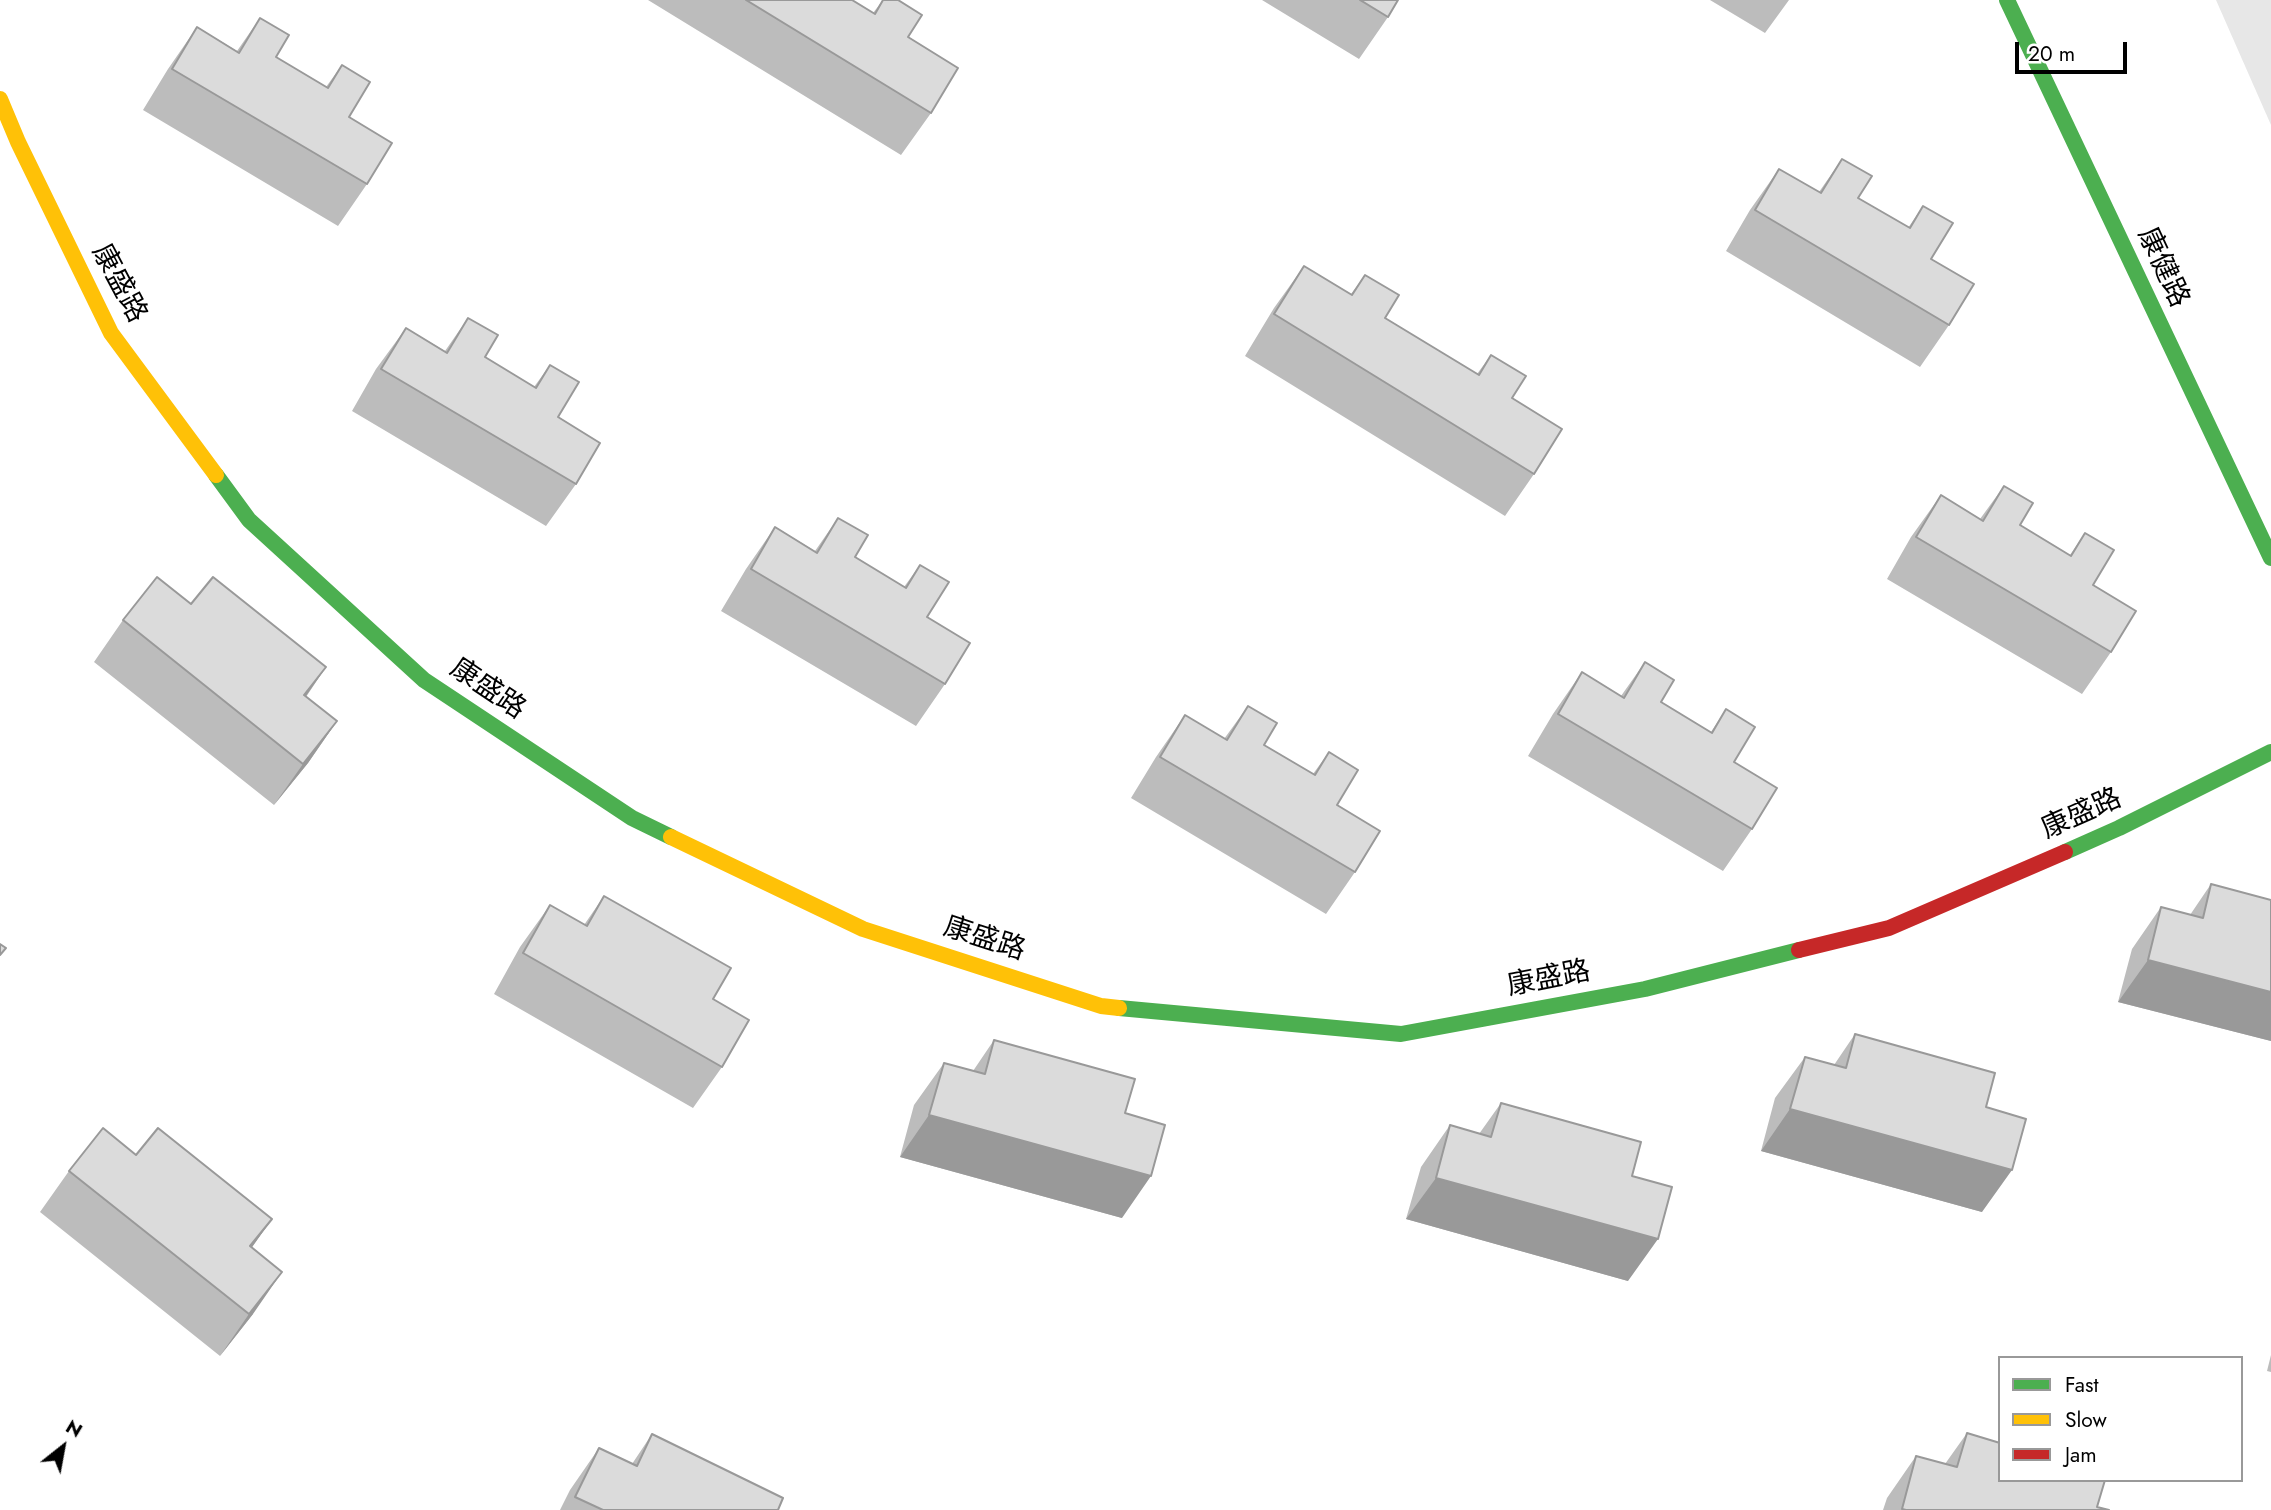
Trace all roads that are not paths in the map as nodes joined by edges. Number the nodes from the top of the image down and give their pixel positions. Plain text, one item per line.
1 (2007, 0) edge
2 (0, 99) edge
3 (2271, 558) edge
4 (2271, 752) edge

1 - 3 street, 康健路
2 - 4 street, 康盛路

